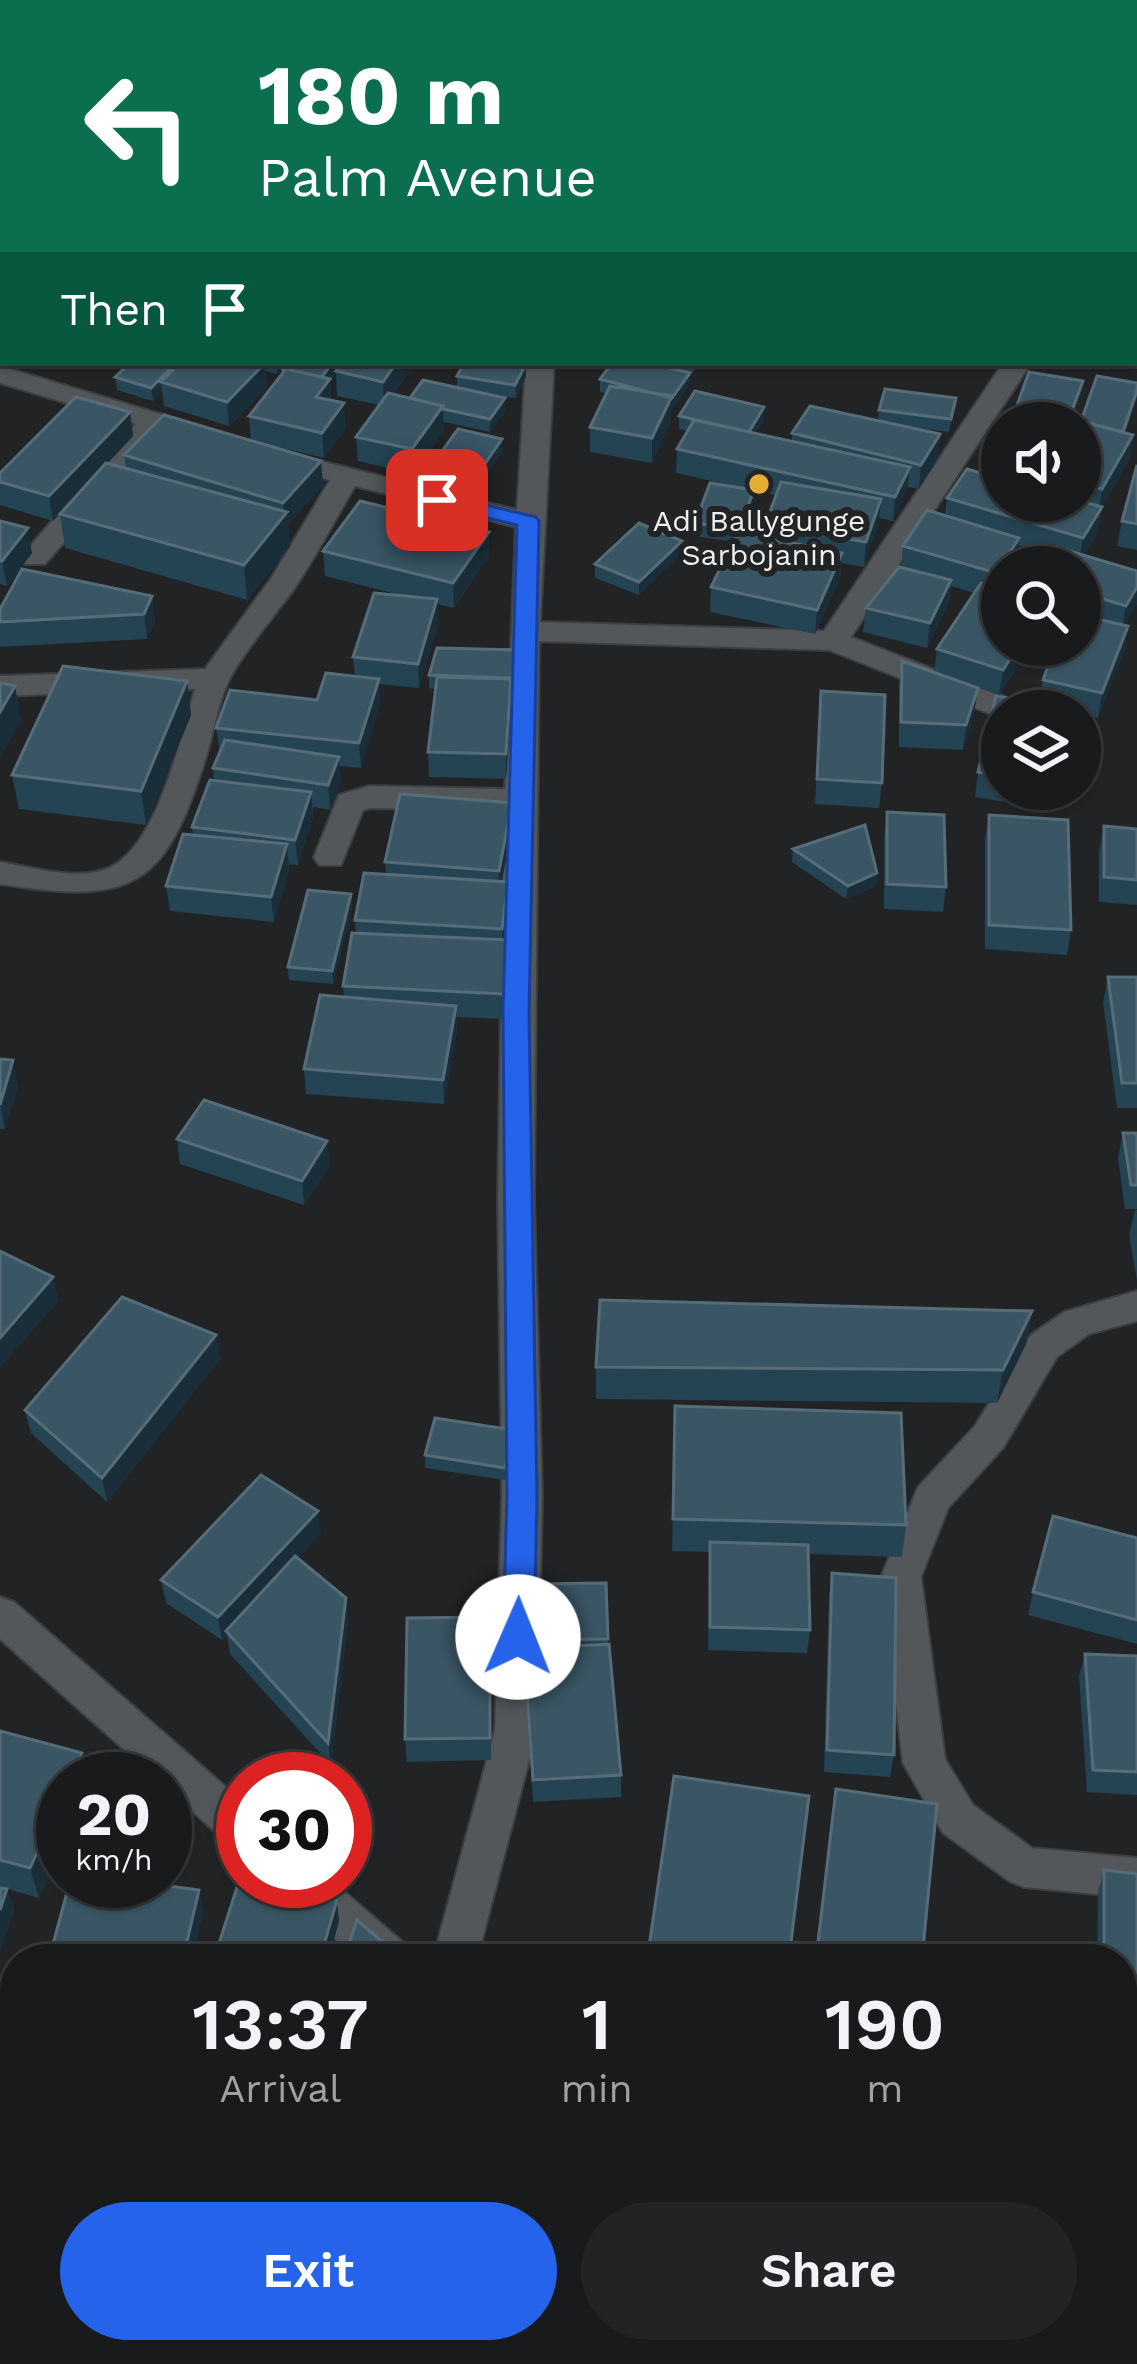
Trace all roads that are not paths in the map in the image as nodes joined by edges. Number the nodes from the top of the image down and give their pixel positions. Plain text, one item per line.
1 (540, 366) edge
2 (1015, 366) edge
3 (0, 374) edge
4 (153, 422) junction
5 (346, 478) junction
6 (528, 521) junction
7 (35, 558) dead end
8 (525, 631) junction
9 (833, 641) junction
10 (214, 679) junction
11 (0, 686) edge
12 (981, 699) edge
13 (520, 800) junction
14 (329, 857) dead end
15 (0, 873) edge
16 (1137, 1306) edge
17 (0, 1614) edge
18 (216, 1805) edge
19 (1137, 1878) edge
20 (331, 1908) edge
21 (372, 1944) edge
22 (459, 1944) edge

1 - 6 street
2 - 9 street
3 - 4 street
4 - 5 street
4 - 7 street
5 - 6 street
5 - 10 street
6 - 8 street
8 - 9 street
8 - 13 street
9 - 12 street
10 - 11 street
10 - 15 street
13 - 14 street
13 - 22 street
16 - 19 street
17 - 18 street
20 - 21 street

